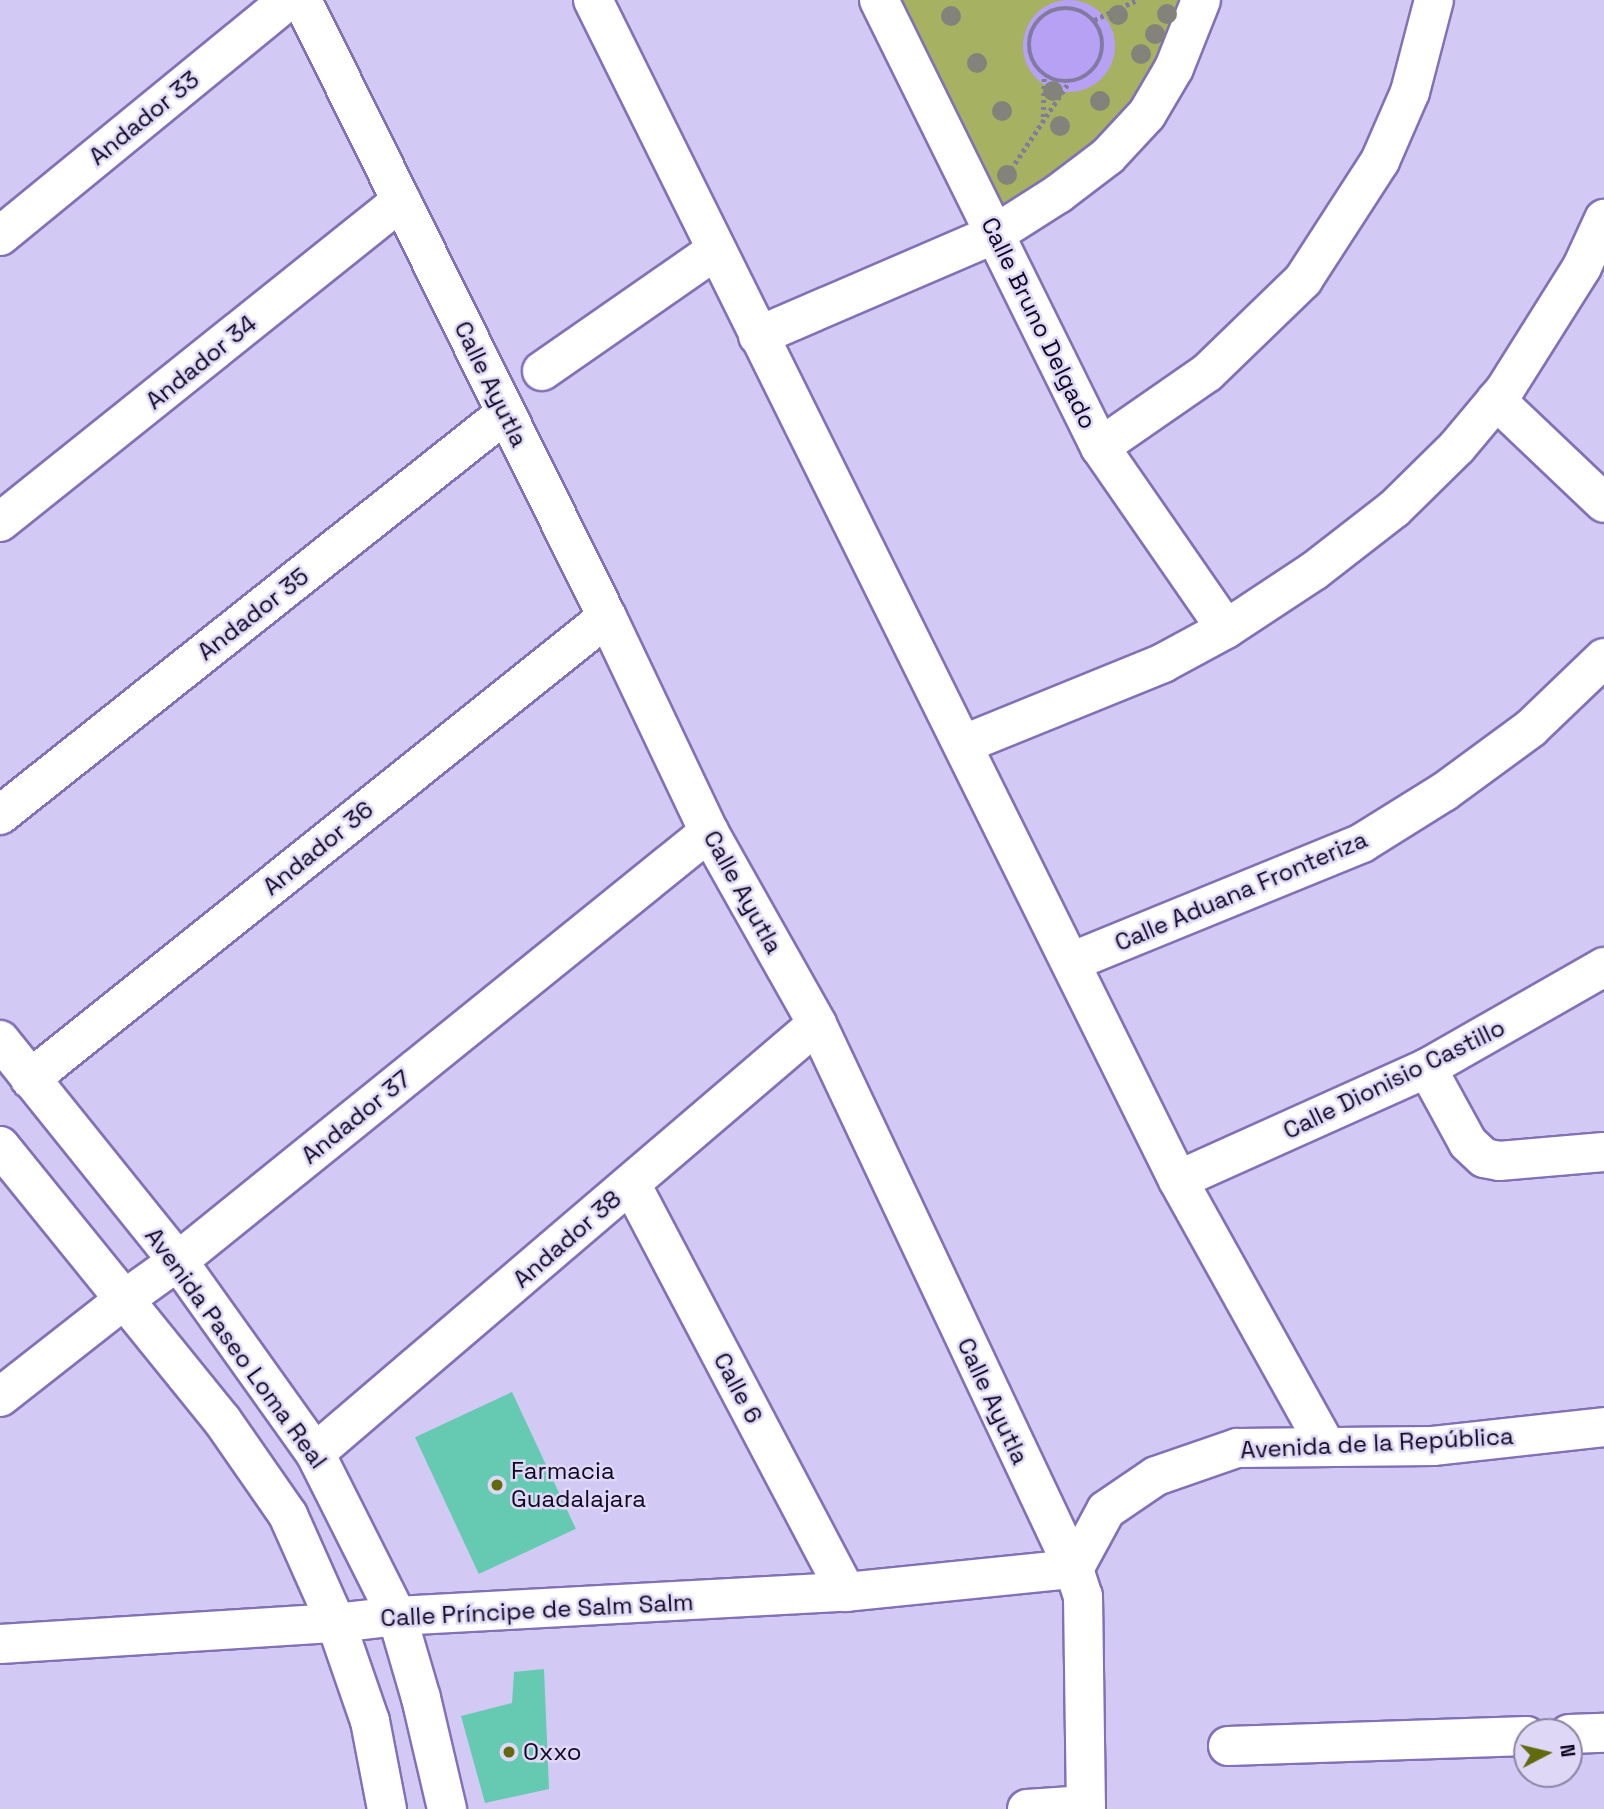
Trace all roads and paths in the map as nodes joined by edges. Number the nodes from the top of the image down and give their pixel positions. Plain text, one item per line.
1 (288, 0) edge
2 (302, 0) edge
3 (593, 0) edge
4 (879, 0) edge
5 (1137, 0) edge
6 (1200, 0) edge
7 (1434, 0) edge
8 (1094, 20) junction
9 (1044, 75) junction
10 (1069, 82) junction
11 (1043, 117) junction
12 (1007, 175) dead end
13 (401, 201) junction
14 (1604, 219) edge
15 (995, 234) junction
16 (0, 236) edge
17 (716, 250) junction
18 (758, 336) junction
19 (542, 371) dead end
20 (1496, 400) junction
21 (506, 413) junction
22 (1100, 447) junction
23 (1604, 503) edge
24 (0, 522) edge
25 (607, 617) junction
26 (1226, 629) junction
27 (1604, 658) edge
28 (964, 744) junction
29 (0, 815) edge
30 (709, 832) junction
31 (1071, 962) junction
32 (1604, 967) edge
33 (817, 1024) junction
34 (0, 1040) edge
35 (1427, 1068) junction
36 (30, 1079) junction
37 (0, 1146) edge
38 (1604, 1152) edge
39 (1178, 1181) junction
40 (631, 1184) junction
41 (178, 1261) junction
42 (125, 1298) junction
43 (0, 1397) edge
44 (1604, 1427) edge
45 (1326, 1446) junction
46 (315, 1452) junction
47 (1074, 1569) junction
48 (846, 1592) junction
49 (397, 1616) junction
50 (336, 1623) junction
51 (0, 1644) edge
52 (1604, 1733) edge
53 (1583, 1734) edge
54 (1513, 1736) edge
55 (1228, 1746) dead end
56 (1086, 1807) edge
57 (387, 1809) edge
58 (447, 1809) edge
59 (1027, 1809) edge

1 - 16 street, Andador 33
2 - 13 street, Calle Ayutla
3 - 17 street
4 - 15 street, Calle Bruno Delgado
5 - 8 path
6 - 15 street
7 - 22 street
8 - 9 path
8 - 10 path
9 - 10 path
9 - 11 path
10 - 11 path
11 - 12 path
13 - 21 street, Calle Ayutla
13 - 24 street, Andador 34
14 - 20 street
15 - 18 street
15 - 22 street, Calle Bruno Delgado
17 - 18 street
17 - 19 street
18 - 28 street
20 - 23 street
20 - 26 street
21 - 25 street, Calle Ayutla
21 - 29 street, Andador 35
22 - 26 street, Calle Bruno Delgado
25 - 30 street, Calle Ayutla
25 - 36 street, Andador 36
26 - 28 street
27 - 31 street, Calle Aduana Fronteriza
28 - 31 street
30 - 33 street, Calle Ayutla
30 - 41 street, Andador 37
31 - 39 street
32 - 35 street, Calle Dionisio Castillo
33 - 40 street, Andador 38
33 - 47 street, Calle Ayutla
34 - 36 street, Avenida Paseo Loma Real
35 - 38 street
35 - 39 street, Calle Dionisio Castillo
36 - 41 street, Avenida Paseo Loma Real
37 - 42 street
39 - 45 street
40 - 46 street, Andador 38
40 - 48 street, Calle 6
41 - 42 street, Andador 37
41 - 46 street, Avenida Paseo Loma Real
42 - 43 street, Andador 37
42 - 50 street
44 - 45 street, Avenida de la República
45 - 47 street, Avenida de la República
46 - 49 street, Avenida Paseo Loma Real
47 - 48 street, Calle Príncipe de Salm Salm
47 - 56 street, Calle Ayutla
48 - 49 street, Calle Príncipe de Salm Salm
49 - 50 street, Calle Príncipe de Salm Salm
49 - 58 street, Avenida Paseo Loma Real
50 - 51 street, Calle Príncipe de Salm Salm
50 - 57 street
52 - 53 street
54 - 55 street
56 - 59 street

